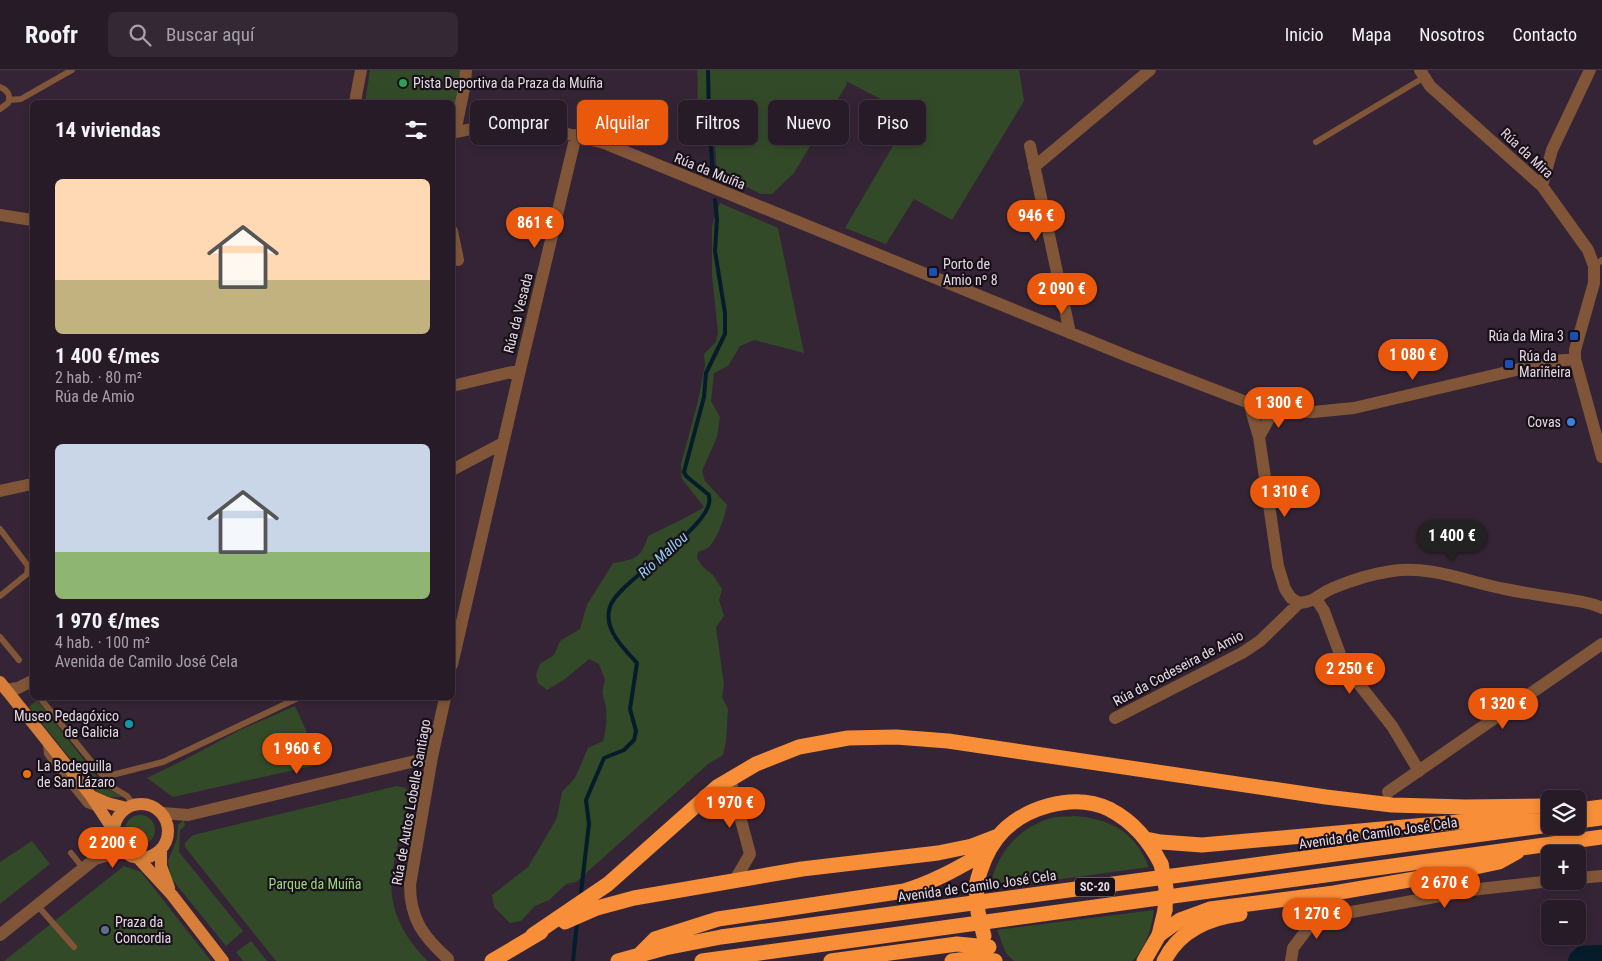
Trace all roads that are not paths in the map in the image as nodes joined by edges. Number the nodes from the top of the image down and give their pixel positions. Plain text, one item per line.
1 (72, 70) edge
2 (362, 70) edge
3 (466, 70) edge
4 (1150, 70) edge
5 (1590, 70) edge
6 (1422, 74) edge
7 (0, 87) edge
8 (9, 100) junction
9 (355, 100) edge
10 (0, 108) edge
11 (455, 129) edge
12 (455, 133) edge
13 (576, 135) junction
14 (1316, 142) dead end
15 (1030, 146) dead end
16 (1034, 167) junction
17 (1542, 186) junction
18 (0, 215) edge
19 (30, 220) edge
20 (455, 246) edge
21 (458, 260) dead end
22 (1598, 271) edge
23 (1070, 333) junction
24 (1575, 360) junction
25 (520, 370) junction
26 (490, 377) junction
27 (455, 385) edge
28 (514, 396) junction
29 (1249, 403) junction
30 (1274, 409) junction
31 (1602, 410) edge
32 (1589, 411) junction
33 (1259, 437) junction
34 (503, 443) junction
35 (1602, 457) edge
36 (455, 468) edge
37 (30, 484) edge
38 (0, 491) edge
39 (0, 529) edge
40 (0, 596) edge
41 (1316, 599) junction
42 (1299, 603) junction
43 (1602, 608) edge
44 (0, 637) edge
45 (1602, 644) edge
46 (455, 652) edge
47 (18, 660) dead end
48 (30, 684) edge
49 (3, 686) edge
50 (42, 700) edge
51 (294, 700) edge
52 (445, 700) edge
53 (1115, 718) dead end
54 (46, 740) junction
55 (432, 757) junction
56 (1419, 771) junction
57 (104, 777) junction
58 (730, 779) junction
59 (1388, 792) dead end
60 (92, 796) junction
61 (130, 806) junction
62 (1541, 806) edge
63 (1602, 807) edge
64 (100, 810) junction
65 (1586, 810) edge
66 (162, 813) junction
67 (1586, 814) edge
68 (1541, 815) edge
69 (1602, 818) edge
70 (1541, 826) edge
71 (114, 832) junction
72 (998, 836) junction
73 (1602, 837) edge
74 (1146, 839) junction
75 (1523, 848) junction
76 (161, 849) junction
77 (123, 850) junction
78 (988, 851) junction
79 (71, 853) dead end
80 (136, 858) junction
81 (95, 859) junction
82 (83, 868) junction
83 (1602, 876) edge
84 (1586, 877) edge
85 (735, 880) junction
86 (1541, 882) edge
87 (1334, 893) junction
88 (172, 895) junction
89 (37, 904) junction
90 (0, 934) edge
91 (533, 935) junction
92 (1159, 935) junction
93 (987, 941) junction
94 (74, 947) dead end
95 (640, 954) junction
96 (448, 959) dead end
97 (224, 961) edge
98 (492, 961) edge
99 (618, 961) edge
100 (702, 961) edge
101 (831, 961) edge
102 (952, 961) edge
103 (997, 961) edge
104 (1144, 961) edge
105 (1164, 961) edge
106 (1291, 961) edge

1 - 8 lane
2 - 9 street
3 - 11 street
4 - 16 street
5 - 17 street
6 - 14 lane
6 - 17 street, Rúa da Mira
7 - 8 lane
8 - 10 lane
12 - 13 street, Rúa da Muíña
13 - 23 street, Rúa da Muíña
13 - 25 street, Rúa da Vesada
15 - 16 street
16 - 23 street
17 - 22 street, Rúa da Mira
18 - 19 street
20 - 21 street
22 - 24 street, Rúa da Mira
23 - 29 street, Rúa da Muíña
24 - 30 street
24 - 32 street
25 - 26 street
25 - 28 street, Rúa da Vesada
26 - 27 street
26 - 28 street
28 - 34 street, Rúa da Vesada
29 - 30 street
29 - 33 street
30 - 33 street
31 - 32 street
32 - 35 street
33 - 42 street
34 - 36 street
34 - 46 street
37 - 38 street
39 - 40 lane
41 - 42 street
41 - 43 street
41 - 56 street
42 - 53 street, Rúa da Codeseira de Amio
44 - 47 lane
45 - 56 street
48 - 49 street
49 - 54 main road
50 - 57 lane
51 - 57 lane
52 - 55 street, Rúa de Autos Lobelle Santiago
54 - 60 main road
54 - 64 lane
55 - 66 street
55 - 96 street, Rúa de Autos Lobelle Santiago
56 - 59 street
57 - 61 lane
58 - 62 highway
58 - 85 street
58 - 91 highway
60 - 61 main road
60 - 64 main road
61 - 66 main road
61 - 71 main road
63 - 65 highway
64 - 71 main road
66 - 76 main road
67 - 69 highway
68 - 74 highway
70 - 95 highway, Avenida de Camilo José Cela / SC-20
71 - 77 main road
71 - 81 street
72 - 74 highway
72 - 78 highway
72 - 85 highway
73 - 75 highway, SC-20
74 - 92 highway, bridge
75 - 87 highway
75 - 100 highway, SC-20
76 - 80 main road
76 - 88 main road
77 - 80 main road
77 - 81 street
78 - 93 highway, bridge
78 - 95 highway
79 - 82 lane
80 - 88 main road
81 - 82 street
82 - 89 street
83 - 84 street
85 - 91 highway
86 - 106 street
87 - 92 highway
87 - 105 highway
88 - 97 main road
89 - 90 street
89 - 94 lane
91 - 98 highway
92 - 104 highway
93 - 101 highway
93 - 103 highway
95 - 99 highway, Avenida de Camilo José Cela / SC-20
102 - 103 highway

